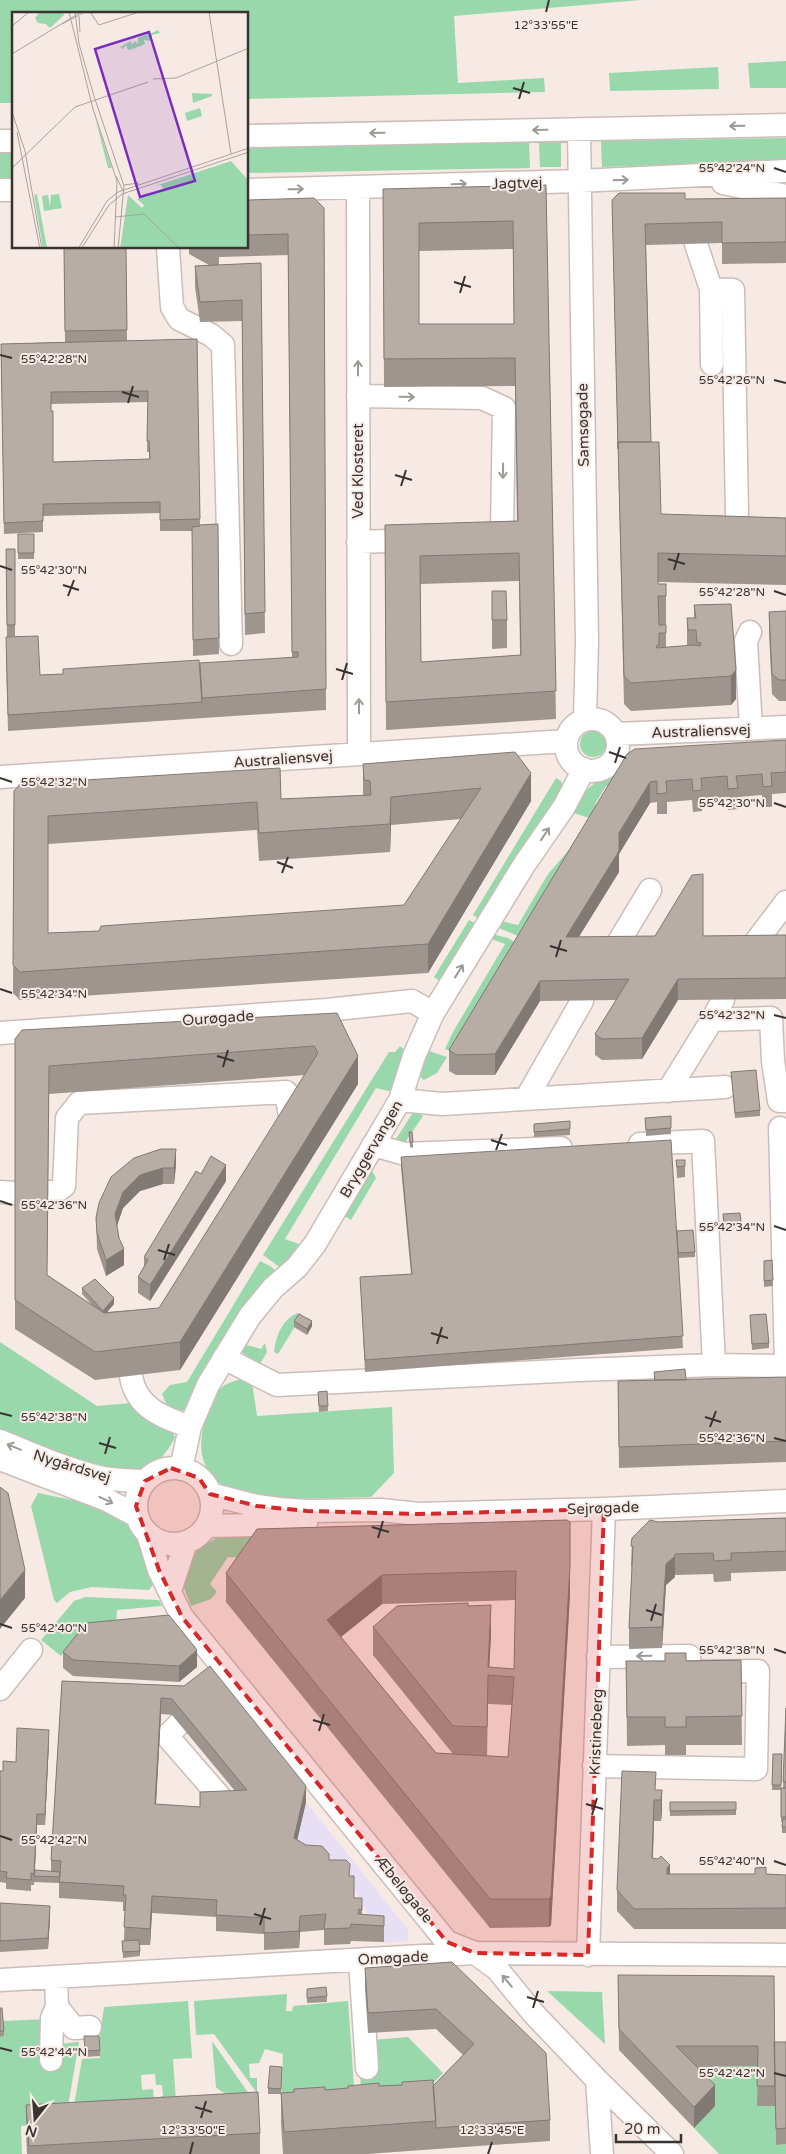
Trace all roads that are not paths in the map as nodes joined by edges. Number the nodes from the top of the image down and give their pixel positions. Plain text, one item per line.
1 (786, 126) edge
2 (579, 130) junction
3 (249, 136) edge
4 (786, 171) edge
5 (579, 181) junction
6 (691, 185) junction
7 (358, 187) junction
8 (249, 190) edge
9 (786, 196) edge
10 (696, 244) edge
11 (168, 249) edge
12 (711, 289) junction
13 (712, 364) dead end
14 (358, 396) junction
15 (736, 514) edge
16 (466, 538) edge
17 (437, 539) edge
18 (358, 542) junction
19 (750, 632) dead end
20 (231, 644) dead end
21 (585, 719) junction
22 (786, 727) edge
23 (751, 729) junction
24 (616, 734) junction
25 (566, 741) junction
26 (359, 754) junction
27 (584, 769) junction
28 (0, 777) edge
29 (650, 890) dead end
30 (786, 902) edge
31 (745, 956) edge
32 (609, 958) edge
33 (582, 1000) edge
34 (723, 1000) edge
35 (433, 1013) junction
36 (712, 1020) junction
37 (0, 1033) edge
38 (724, 1087) dead end
39 (668, 1091) junction
40 (526, 1099) junction
41 (400, 1100) junction
42 (786, 1100) edge
43 (297, 1116) edge
44 (780, 1128) dead end
45 (373, 1145) junction
46 (624, 1145) edge
47 (584, 1146) edge
48 (48, 1192) edge
49 (224, 1358) junction
50 (714, 1365) junction
51 (131, 1376) edge
52 (190, 1427) junction
53 (0, 1441) edge
54 (0, 1459) edge
55 (181, 1468) junction
56 (145, 1481) junction
57 (210, 1494) junction
58 (786, 1501) edge
59 (604, 1509) junction
60 (419, 1514) junction
61 (142, 1525) junction
62 (207, 1526) junction
63 (186, 1542) junction
64 (170, 1590) junction
65 (31, 1650) dead end
66 (598, 1657) junction
67 (0, 1689) edge
68 (180, 1723) edge
69 (594, 1766) junction
70 (220, 1797) edge
71 (474, 1953) junction
72 (786, 1954) edge
73 (588, 1955) junction
74 (360, 1960) junction
75 (56, 1977) junction
76 (0, 1980) edge
77 (57, 2007) junction
78 (90, 2027) dead end
79 (51, 2060) dead end
80 (367, 2068) dead end
81 (597, 2080) junction
82 (602, 2154) edge
83 (672, 2154) edge

1 -> 2 street
2 -> 3 street
2 - 5 street, Samsøgade
4 - 6 street, Jagtvej
5 -> 6 street, Jagtvej
7 -> 5 street, Jagtvej
5 - 21 street, Samsøgade
6 - 9 street
8 -> 7 street, Jagtvej
14 -> 7 street, Ved Klosteret
10 - 12 street
11 - 20 street
12 - 13 street
12 - 15 street
14 -> 16 street
14 - 18 street, Ved Klosteret
17 - 18 street
26 -> 18 street, Ved Klosteret
19 - 23 street
21 - 24 street
21 - 25 street
22 - 23 street, Australiensvej
23 - 24 street, Australiensvej
24 - 27 street
25 - 26 street, Australiensvej
25 - 27 street
26 - 28 street, Australiensvej
35 -> 27 street, Bryggervangen
29 - 32 street
30 - 31 street
33 - 40 street
34 - 36 street
35 - 37 street, Ourøgade
35 - 41 street, Bryggervangen
36 - 39 street
36 - 42 street
38 - 39 street
39 - 40 street
40 - 41 street
41 - 45 street, Bryggervangen
43 - 48 street
44 - 50 street
45 - 47 street
45 - 49 street, Bryggervangen
46 - 50 street
49 - 50 street
49 - 52 street, Bryggervangen
51 - 52 street
52 - 55 street, Bryggervangen
56 -> 53 street, Nygårdsvej
54 -> 61 street, Nygårdsvej
55 - 56 street
55 - 57 street
56 - 61 street
57 - 60 street, Sejrøgade
57 - 62 street
58 - 59 street, Sejrøgade
59 - 60 street, Sejrøgade
59 - 66 street, Kristineberg
60 - 62 street, Sejrøgade
61 - 63 street
61 - 64 street, Æbeløgade
62 - 63 street
63 - 64 street
64 - 71 street, Æbeløgade
65 - 67 street
66 - 69 street, Kristineberg
69 -> 66 street
68 - 70 street
69 - 73 street, Kristineberg
71 - 73 street, Omøgade
71 - 74 street, Omøgade
81 -> 71 street, Æbeløgade
72 - 73 street, Omøgade
74 - 75 street, Omøgade
74 - 80 street
75 - 76 street, Omøgade
75 - 77 street
77 - 78 street
77 - 79 street
81 - 82 street
81 - 83 street, Æbeløgade

